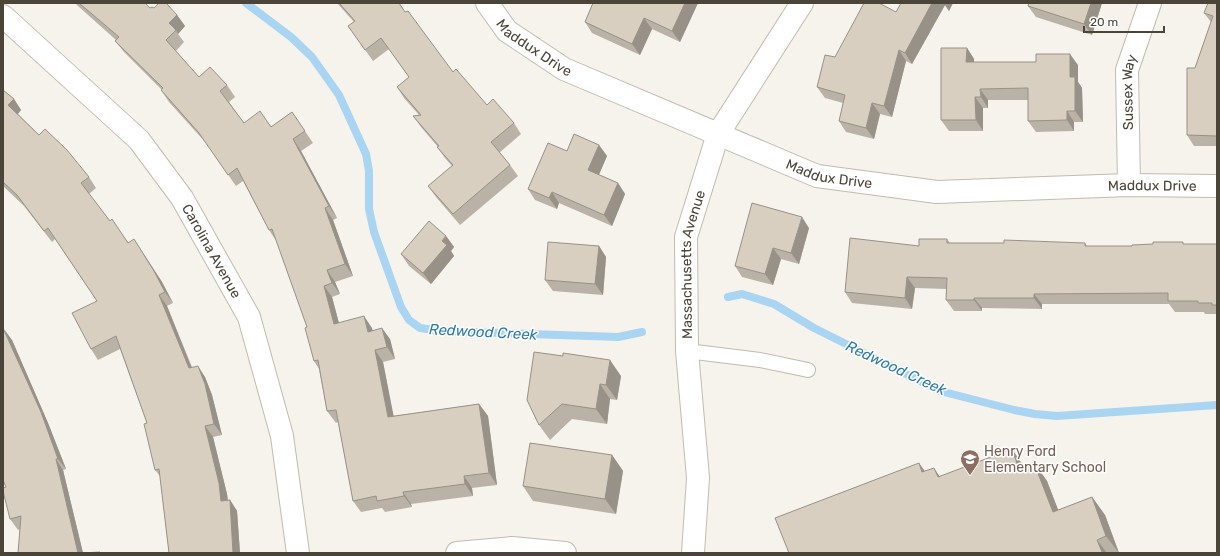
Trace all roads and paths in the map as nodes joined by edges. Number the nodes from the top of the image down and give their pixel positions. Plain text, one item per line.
1 (487, 3) edge
2 (802, 3) edge
3 (1150, 3) edge
4 (3, 16) edge
5 (718, 134) junction
6 (1129, 185) junction
7 (1217, 186) edge
8 (687, 351) junction
9 (808, 370) dead end
10 (298, 553) edge
11 (457, 553) edge
12 (565, 553) edge
13 (693, 553) edge

1 - 5 street, Maddux Drive
2 - 5 street, Massachusetts Avenue
3 - 6 street, Sussex Way
4 - 10 street, Carolina Avenue
5 - 6 street, Maddux Drive
5 - 8 street, Massachusetts Avenue
6 - 7 street, Maddux Drive
8 - 9 lane
8 - 13 street, Massachusetts Avenue
11 - 12 street

